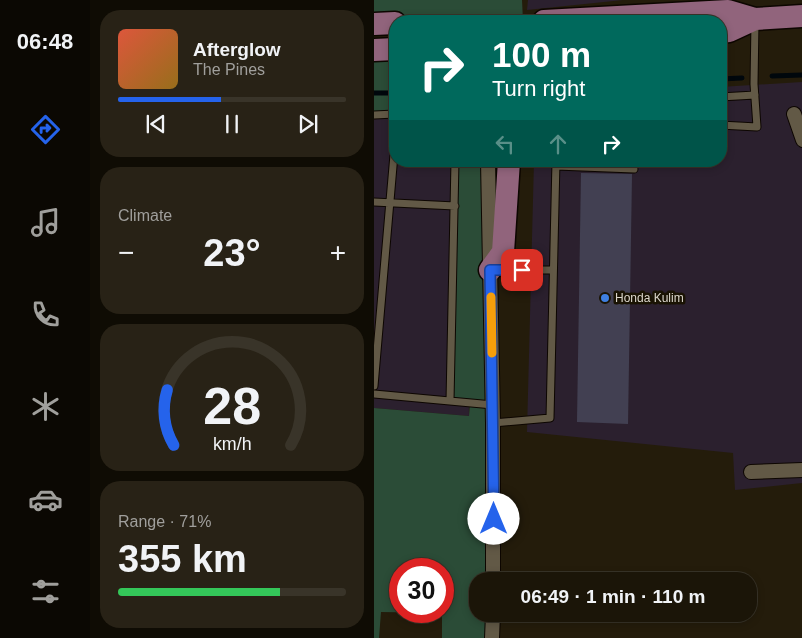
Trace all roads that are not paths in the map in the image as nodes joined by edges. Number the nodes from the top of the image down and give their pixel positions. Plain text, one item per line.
1 (616, 15) edge
2 (802, 16) edge
3 (755, 19) junction
4 (374, 24) edge
5 (389, 24) edge
6 (727, 31) edge
7 (389, 49) edge
8 (374, 50) edge
9 (755, 95) junction
10 (727, 97) edge
11 (389, 114) edge
12 (794, 114) dead end
13 (374, 115) edge
14 (727, 125) edge
15 (802, 140) edge
16 (393, 167) edge
17 (455, 167) edge
18 (488, 167) edge
19 (509, 167) edge
20 (556, 167) edge
21 (608, 167) edge
22 (634, 169) dead end
23 (374, 202) edge
24 (389, 203) junction
25 (455, 206) junction
26 (490, 270) junction
27 (553, 270) junction
28 (374, 386) edge
29 (374, 394) edge
30 (450, 401) junction
31 (493, 405) junction
32 (493, 423) junction
33 (802, 470) edge
34 (751, 472) dead end
35 (493, 572) edge
36 (493, 622) edge
37 (492, 638) edge

1 - 3 main road
2 - 3 main road
3 - 6 main road
3 - 9 lane
4 - 5 main road
7 - 8 main road
9 - 10 lane
9 - 14 lane
11 - 13 lane
12 - 15 street
16 - 24 lane
17 - 25 lane
18 - 26 street
19 - 26 main road
20 - 27 lane
21 - 22 lane
23 - 24 lane
24 - 25 lane
24 - 28 lane
25 - 30 lane
26 - 27 lane
26 - 31 street
27 - 32 lane
29 - 30 lane
30 - 31 lane
31 - 32 street
32 - 35 street
33 - 34 street
36 - 37 street

